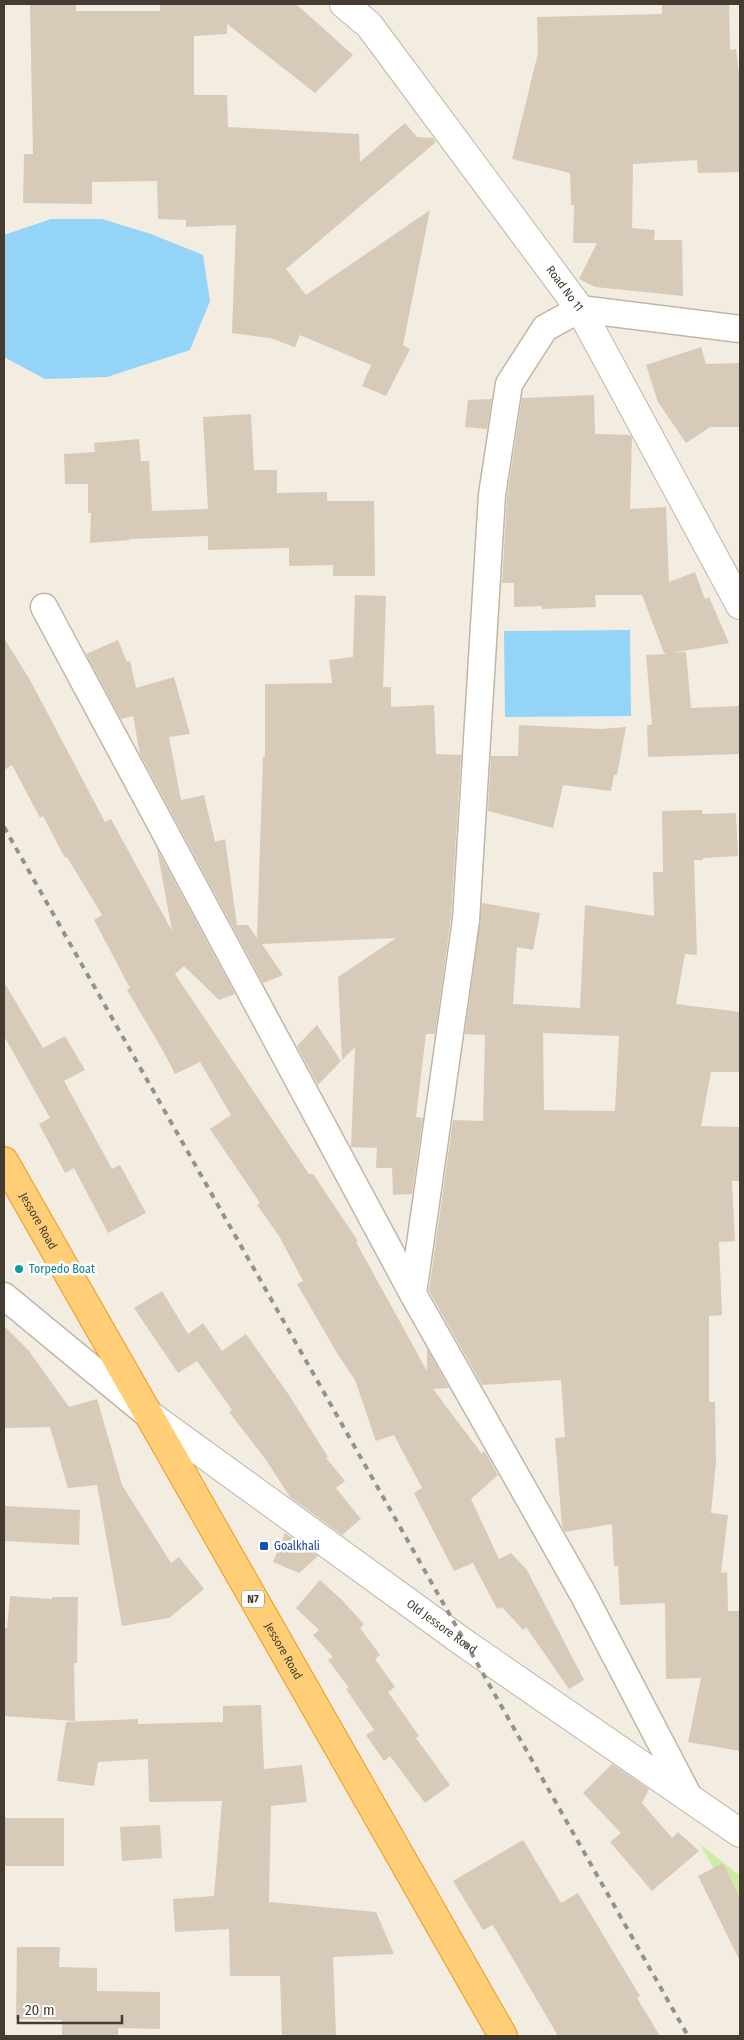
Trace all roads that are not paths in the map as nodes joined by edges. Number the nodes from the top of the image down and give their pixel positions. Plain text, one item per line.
1 (344, 4) edge
2 (580, 309) junction
3 (740, 329) edge
4 (740, 605) edge
5 (44, 607) dead end
6 (4, 1161) edge
7 (413, 1294) junction
8 (4, 1296) edge
9 (147, 1413) junction
10 (688, 1795) junction
11 (740, 1833) edge
12 (503, 2036) edge

1 - 2 street, Road No 11
2 - 3 street
2 - 4 street, Road No 11
2 - 7 street
5 - 7 street
6 - 9 highway, Jessore Road / N7
7 - 10 street
8 - 9 street
9 - 10 street, Old Jessore Road
9 - 12 highway, Jessore Road / N7
10 - 11 street, Old Jessore Road

